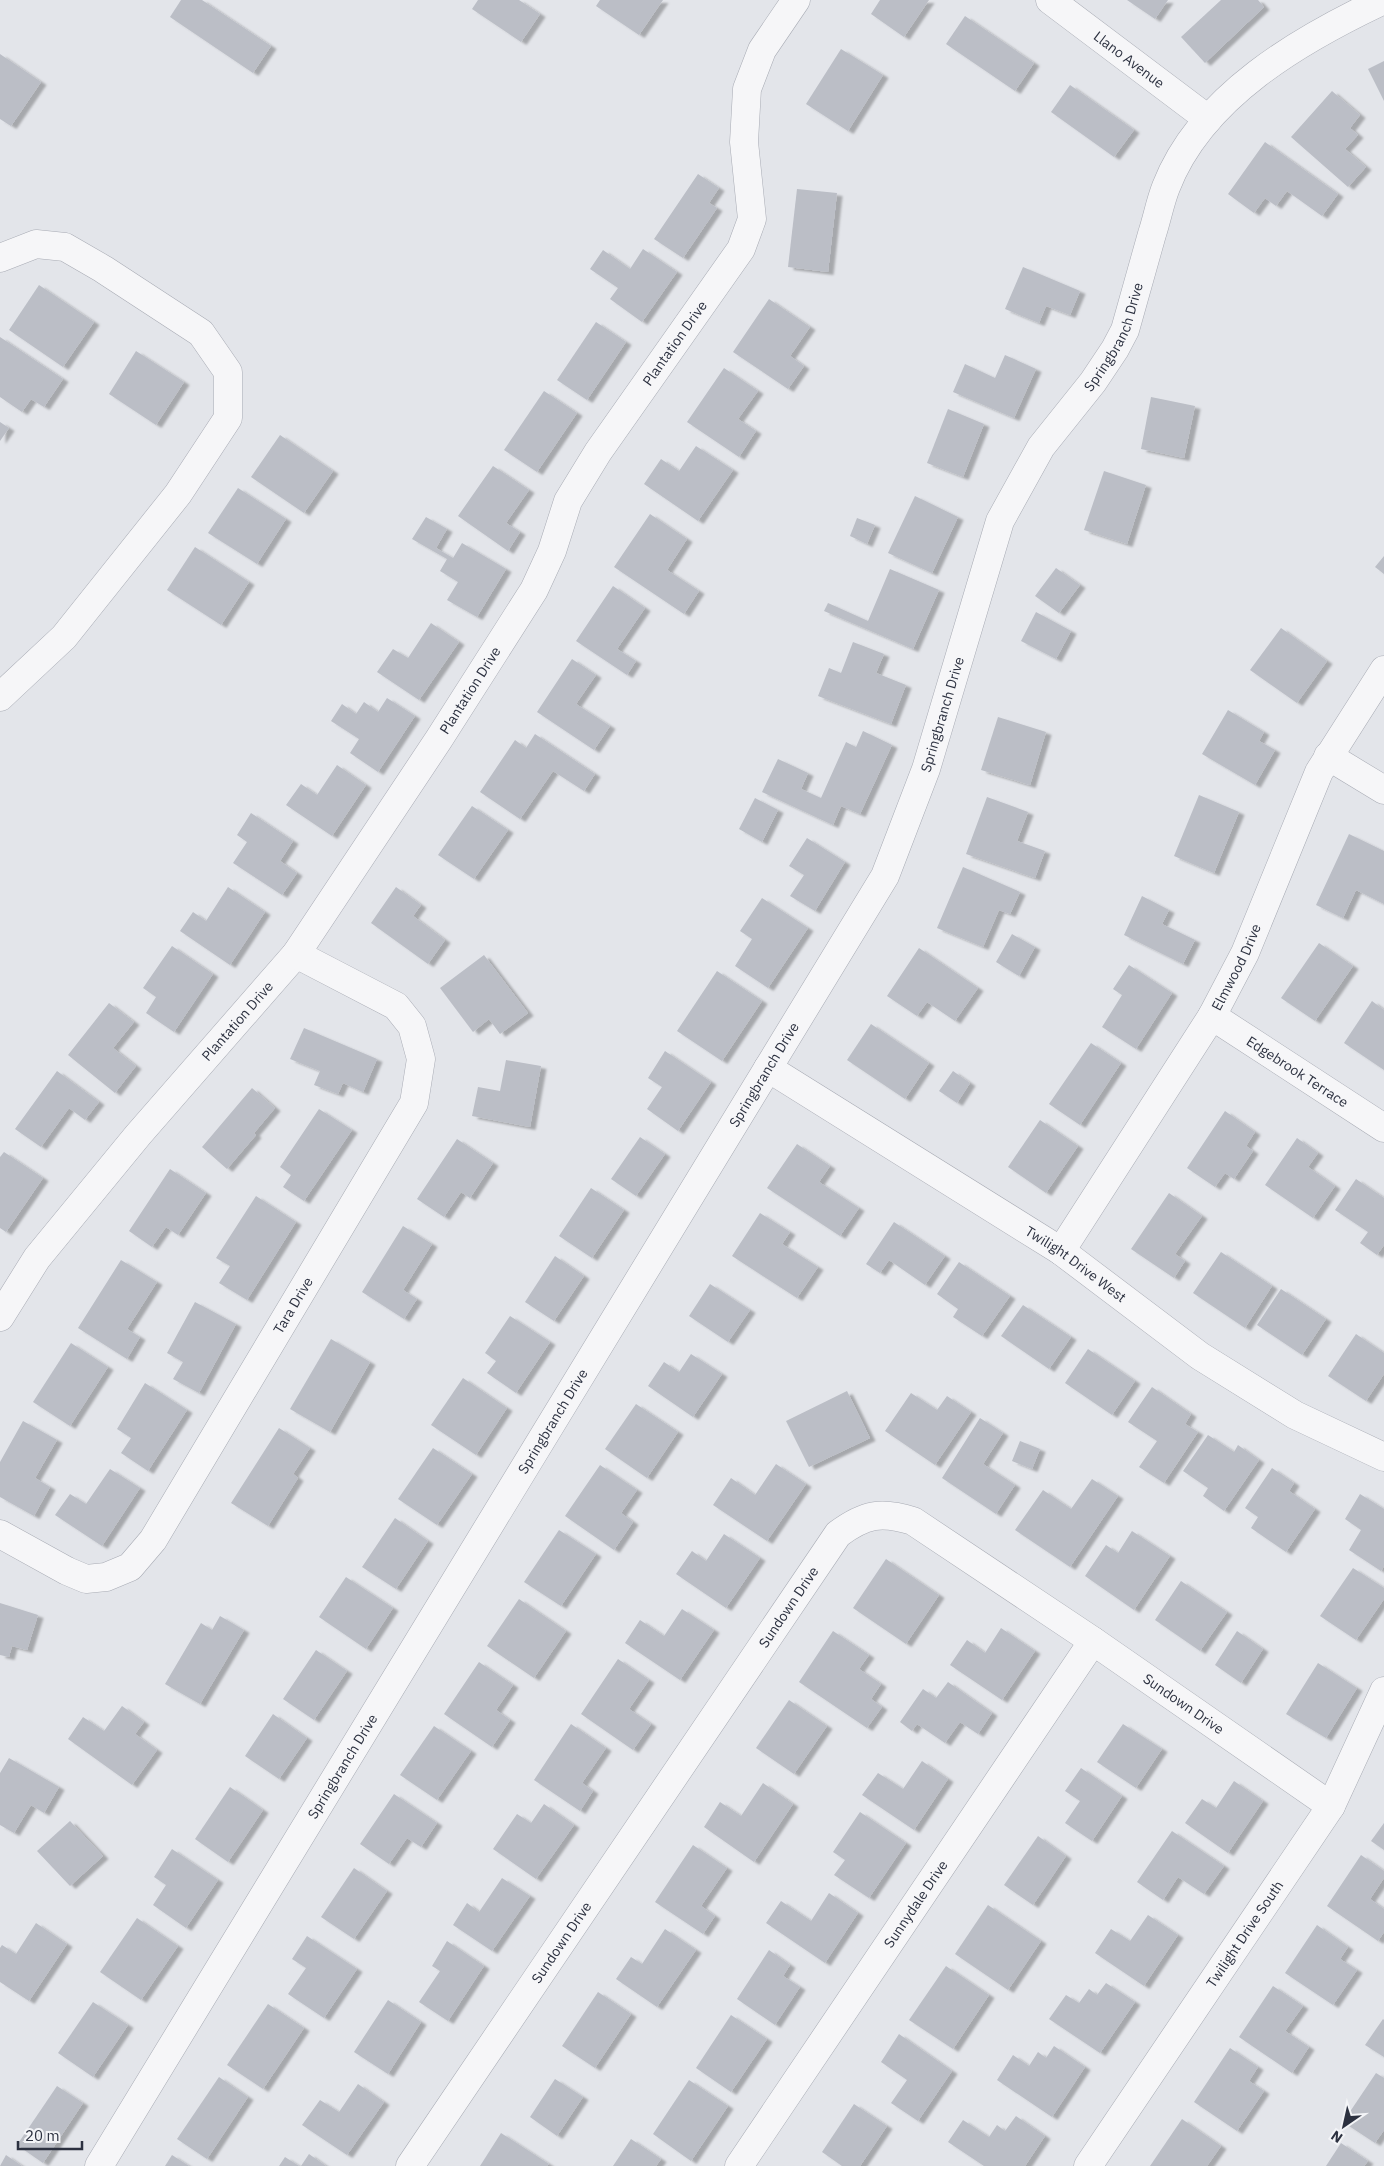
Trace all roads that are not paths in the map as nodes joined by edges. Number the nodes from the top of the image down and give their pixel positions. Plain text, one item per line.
1 (796, 0) edge
2 (1050, 0) edge
3 (1384, 0) edge
4 (1208, 119) junction
5 (0, 258) edge
6 (1384, 670) edge
7 (0, 697) edge
8 (1328, 756) junction
9 (1384, 790) edge
10 (296, 954) junction
11 (1212, 1016) junction
12 (768, 1068) junction
13 (1384, 1128) edge
14 (1061, 1251) junction
15 (0, 1317) edge
16 (1384, 1457) edge
17 (0, 1534) edge
18 (1093, 1641) junction
19 (1384, 1692) edge
20 (1331, 1806) junction
21 (99, 2166) edge
22 (410, 2166) edge
23 (739, 2166) edge
24 (1088, 2166) edge

1 - 10 street, Plantation Drive
2 - 4 street, Llano Avenue
3 - 4 street, Springbranch Drive
4 - 12 street, Springbranch Drive
5 - 7 street
6 - 8 street, Elmwood Drive
8 - 9 street
8 - 11 street, Elmwood Drive
10 - 15 street, Plantation Drive
10 - 17 street, Tara Drive
11 - 13 street, Edgebrook Terrace
11 - 14 street, Elmwood Drive
12 - 14 street, Twilight Drive West
12 - 21 street, Springbranch Drive
14 - 16 street, Twilight Drive West
18 - 20 street, Sundown Drive
18 - 22 street, Sundown Drive
18 - 23 street, Sunnydale Drive
19 - 20 street, Twilight Drive South
20 - 24 street, Twilight Drive South

